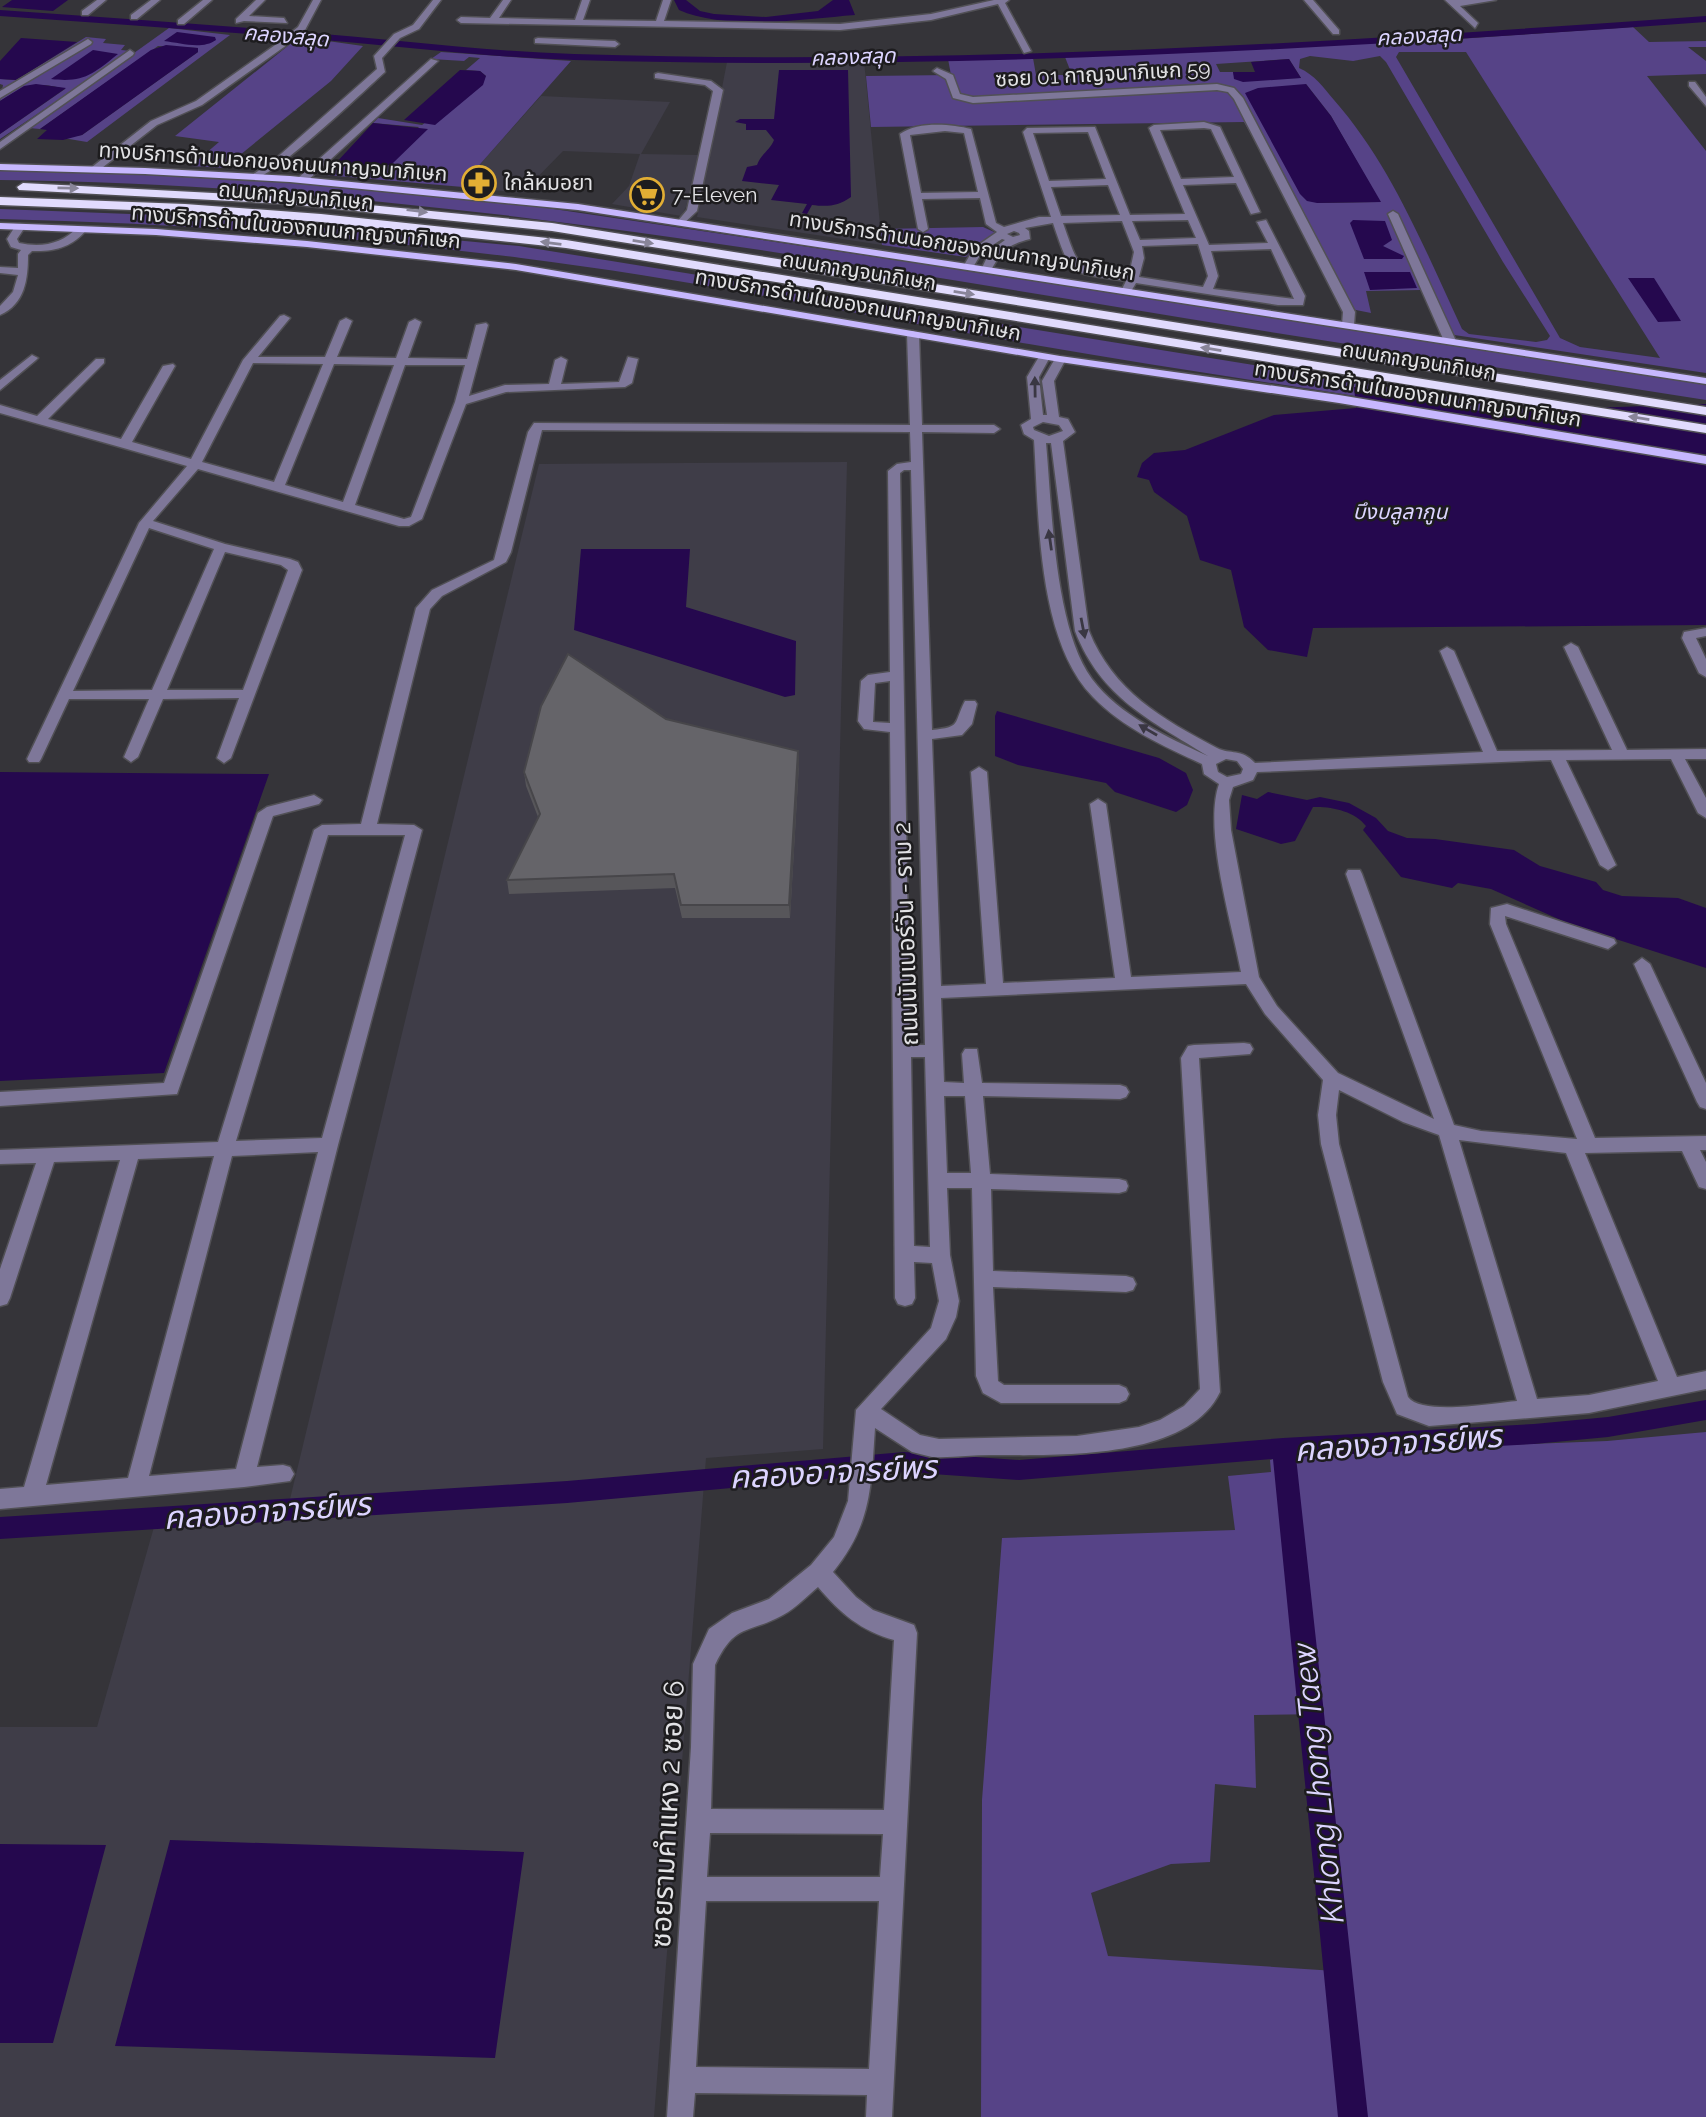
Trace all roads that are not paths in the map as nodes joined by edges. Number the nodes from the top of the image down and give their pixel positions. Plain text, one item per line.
1 (102, 0) edge
2 (156, 0) edge
3 (208, 0) edge
4 (261, 0) edge
5 (317, 0) edge
6 (437, 0) edge
7 (507, 0) edge
8 (586, 0) edge
9 (667, 0) edge
10 (1308, 0) edge
11 (1492, 0) edge
12 (1002, 1) edge
13 (1451, 2) edge
14 (85, 13) dead end
15 (134, 17) dead end
16 (243, 18) junction
17 (461, 20) dead end
18 (493, 20) junction
19 (284, 21) dead end
20 (181, 22) dead end
21 (582, 22) junction
22 (659, 24) junction
23 (1475, 25) dead end
24 (234, 26) dead end
25 (1335, 32) dead end
26 (538, 41) dead end
27 (88, 42) dead end
28 (577, 42) junction
29 (615, 44) dead end
30 (1027, 51) dead end
31 (130, 53) dead end
32 (434, 61) dead end
33 (937, 71) dead end
34 (658, 76) dead end
35 (1692, 84) dead end
36 (0, 95) edge
37 (1706, 103) edge
38 (0, 146) edge
39 (127, 146) junction
40 (0, 167) edge
41 (95, 169) junction
42 (112, 169) junction
43 (255, 177) junction
44 (302, 180) junction
45 (1240, 180) junction
46 (1112, 182) junction
47 (1176, 182) junction
48 (1045, 184) junction
49 (13, 187) dead end
50 (984, 195) junction
51 (916, 196) junction
52 (0, 201) edge
53 (1255, 212) dead end
54 (1393, 215) dead end
55 (1191, 217) junction
56 (1126, 219) junction
57 (1058, 221) junction
58 (682, 222) junction
59 (1262, 222) dead end
60 (0, 226) edge
61 (20, 227) junction
62 (82, 229) junction
63 (923, 229) dead end
64 (1007, 233) junction
65 (1135, 243) junction
66 (1203, 244) junction
67 (1275, 246) junction
68 (28, 249) junction
69 (968, 267) junction
70 (0, 270) edge
71 (986, 270) junction
72 (22, 272) junction
73 (1133, 279) junction
74 (1126, 291) junction
75 (1207, 291) junction
76 (0, 312) edge
77 (284, 318) dead end
78 (346, 321) dead end
79 (415, 322) dead end
80 (482, 325) dead end
81 (1349, 325) junction
82 (913, 334) junction
83 (1450, 341) junction
84 (1044, 357) junction
85 (32, 358) dead end
86 (632, 359) dead end
87 (1060, 359) junction
88 (249, 360) junction
89 (561, 360) dead end
90 (100, 361) dead end
91 (330, 361) junction
92 (400, 362) junction
93 (470, 362) junction
94 (169, 366) dead end
95 (1706, 381) edge
96 (0, 386) edge
97 (554, 387) junction
98 (461, 402) junction
99 (0, 409) edge
100 (1706, 411) edge
101 (1053, 418) junction
102 (1037, 419) junction
103 (40, 420) junction
104 (917, 429) junction
105 (994, 429) dead end
106 (1706, 429) edge
107 (1040, 439) junction
108 (1057, 439) junction
109 (125, 444) junction
110 (1706, 460) edge
111 (195, 464) junction
112 (918, 465) junction
113 (278, 487) junction
114 (348, 507) junction
115 (145, 523) junction
116 (221, 547) junction
117 (921, 562) junction
118 (895, 563) junction
119 (1706, 632) edge
120 (1572, 647) dead end
121 (1447, 651) dead end
122 (924, 668) junction
123 (897, 672) junction
124 (1706, 673) edge
125 (157, 694) junction
126 (249, 694) junction
127 (64, 695) junction
128 (970, 704) dead end
129 (897, 728) junction
130 (926, 735) junction
131 (1706, 754) edge
132 (1622, 755) junction
133 (1676, 755) junction
134 (1492, 756) junction
135 (131, 757) dead end
136 (1557, 757) junction
137 (224, 758) dead end
138 (34, 759) dead end
139 (1213, 759) junction
140 (1251, 768) junction
141 (979, 772) dead end
142 (1227, 782) junction
143 (314, 800) dead end
144 (1098, 804) dead end
145 (1706, 813) edge
146 (368, 830) junction
147 (1608, 865) dead end
148 (1354, 874) dead end
149 (930, 877) junction
150 (899, 878) junction
151 (1608, 943) dead end
152 (1642, 964) dead end
153 (1251, 978) junction
154 (1124, 984) junction
155 (995, 989) junction
156 (934, 992) junction
157 (1244, 1049) dead end
158 (901, 1051) junction
159 (935, 1051) junction
160 (971, 1054) dead end
161 (1332, 1078) junction
162 (936, 1089) junction
163 (974, 1089) junction
164 (1121, 1092) dead end
165 (0, 1099) edge
166 (1706, 1102) edge
167 (1447, 1131) junction
168 (1697, 1143) edge
169 (329, 1145) junction
170 (1581, 1145) junction
171 (225, 1149) junction
172 (131, 1153) junction
173 (47, 1156) junction
174 (0, 1157) edge
175 (938, 1181) junction
176 (981, 1181) junction
177 (1706, 1182) edge
178 (1119, 1186) dead end
179 (904, 1254) junction
180 (940, 1255) junction
181 (983, 1279) junction
182 (1126, 1284) dead end
183 (0, 1298) edge
184 (905, 1298) dead end
185 (1706, 1380) edge
186 (1671, 1387) junction
187 (1119, 1394) dead end
188 (1530, 1409) junction
189 (866, 1410) junction
190 (283, 1474) dead end
191 (244, 1478) junction
192 (136, 1487) junction
193 (32, 1496) junction
194 (0, 1499) edge
195 (819, 1572) junction
196 (698, 1821) junction
197 (896, 1822) junction
198 (693, 1889) junction
199 (892, 1889) junction
200 (681, 2080) junction
201 (881, 2082) junction
202 (680, 2117) edge
203 (880, 2117) edge

1 - 14 street
2 - 15 street
3 - 20 street
4 - 16 street
5 - 39 street
6 - 43 street
7 - 18 street
8 - 21 street
9 - 22 street
10 - 25 street
11 - 13 street
12 - 22 street
12 - 30 street
13 - 23 street
16 - 19 street
16 - 24 street
17 - 18 street
18 - 21 street
21 - 22 street
21 - 28 street
26 - 28 street
27 - 36 street
28 - 29 street
31 - 38 street
32 - 44 street
33 - 81 street, ซอย 01 กาญจนาภิเษก 59
34 - 58 street
35 - 37 street
39 - 41 street
39 - 42 street
40 - 41 main road, ทางบริการด้านนอกของถนนกาญจนาภิเษก
41 - 42 main road, ทางบริการด้านนอกของถนนกาญจนาภิเษก
42 - 43 main road, ทางบริการด้านนอกของถนนกาญจนาภิเษก
43 - 44 main road, ทางบริการด้านนอกของถนนกาญจนาภิเษก
44 - 58 main road, ทางบริการด้านนอกของถนนกาญจนาภิเษก
45 - 47 street
45 - 47 street
45 - 53 street
46 - 48 street
46 - 48 street
46 - 56 street
47 - 55 street
48 - 57 street
49 -> 100 highway, ถนนกาญจนาภิเษก
50 - 51 street
50 - 51 street
50 - 64 street
51 - 63 street
106 -> 52 highway, ถนนกาญจนาภิเษก
54 - 83 street
55 - 56 street
55 - 66 street
56 - 57 street
56 - 65 street
57 - 64 street
57 - 64 street
57 - 73 street
58 - 69 main road, ทางบริการด้านนอกของถนนกาญจนาภิเษก
59 - 67 street
60 - 61 main road, ทางบริการด้านในของถนนกาญจนาภิเษก
61 - 62 main road, ทางบริการด้านในของถนนกาญจนาภิเษก
61 - 68 street
62 - 68 street
62 - 82 main road, ทางบริการด้านในของถนนกาญจนาภิเษก
64 - 69 street
64 - 71 street
65 - 66 street
65 - 73 street
66 - 67 street
66 - 75 street
67 - 75 street
68 - 72 street
69 - 71 main road, ทางบริการด้านนอกของถนนกาญจนาภิเษก
70 - 72 street
71 - 74 main road, ทางบริการด้านนอกของถนนกาญจนาภิเษก
72 - 76 street
73 - 74 street
73 - 75 street
74 - 81 main road, ทางบริการด้านนอกของถนนกาญจนาภิเษก
77 - 88 street
78 - 91 street
79 - 92 street
80 - 93 street
81 - 83 main road, ทางบริการด้านนอกของถนนกาญจนาภิเษก
82 - 84 main road, ทางบริการด้านในของถนนกาญจนาภิเษก
82 - 104 street, ถนนนัมเบอร์วัน - ราม 2
83 - 95 main road, ทางบริการด้านนอกของถนนกาญจนาภิเษก
84 - 87 main road, ทางบริการด้านในของถนนกาญจนาภิเษก
102 -> 84 street
85 - 96 street
86 - 97 street
87 - 101 street
87 - 110 main road, ทางบริการด้านในของถนนกาญจนาภิเษก
88 - 91 street
88 - 111 street
89 - 97 street
90 - 103 street
91 - 92 street
91 - 113 street
92 - 93 street
92 - 114 street
93 - 98 street
94 - 109 street
97 - 98 street
98 - 114 street
99 - 103 street
101 - 102 street
101 - 108 street
102 - 107 street
103 - 109 street
104 - 105 street
104 - 112 street, ถนนนัมเบอร์วัน - ราม 2
104 - 146 street
107 - 108 street
139 -> 107 street
108 -> 139 street
109 - 111 street
111 - 113 street
111 - 115 street
112 - 117 street, ถนนนัมเบอร์วัน - ราม 2
112 - 118 street
113 - 114 street
115 - 116 street
115 - 127 street
116 - 125 street
116 - 126 street
117 - 118 street
117 - 122 street, ถนนนัมเบอร์วัน - ราม 2
118 - 123 street
119 - 124 street
120 - 132 street
121 - 134 street
122 - 123 street
122 - 130 street, ถนนนัมเบอร์วัน - ราม 2
123 - 129 street
123 - 129 street
125 - 126 street
125 - 127 street
125 - 135 street
126 - 137 street
127 - 138 street
128 - 130 street
129 - 150 street
130 - 149 street, ถนนนัมเบอร์วัน - ราม 2
131 - 133 street
132 - 133 street
132 - 136 street
133 - 145 street
134 - 136 street
134 - 140 street
136 - 147 street
139 - 140 street
139 - 142 street
140 - 142 street
141 - 155 street
142 - 153 street
143 - 165 street
144 - 154 street
146 - 169 street
146 - 171 street
148 - 167 street
149 - 150 street
149 - 156 street, ถนนนัมเบอร์วัน - ราม 2
150 - 158 street
151 - 170 street
152 - 166 street
153 - 154 street
153 - 161 street
154 - 155 street
155 - 156 street
156 - 159 street, ถนนนัมเบอร์วัน - ราม 2
157 - 189 street
158 - 159 street
158 - 179 street
159 - 162 street, ถนนนัมเบอร์วัน - ราม 2
160 - 163 street
161 - 167 street
161 - 188 street
162 - 163 street
162 - 175 street, ถนนนัมเบอร์วัน - ราม 2
163 - 164 street
163 - 176 street
167 - 170 street
167 - 188 street
168 - 170 street
168 - 177 street
169 - 171 street
169 - 191 street
170 - 186 street
171 - 172 street
171 - 192 street
172 - 173 street
172 - 193 street
173 - 174 street
173 - 183 street
175 - 176 street
175 - 180 street, ถนนนัมเบอร์วัน - ราม 2
176 - 178 street
176 - 181 street
179 - 180 street
179 - 184 street
180 - 189 street, ถนนนัมเบอร์วัน - ราม 2
181 - 182 street
181 - 187 street
185 - 186 street
186 - 188 street
189 - 195 street, ซอยรามคำแหง 2 ซอย 6
190 - 191 street
191 - 192 street
192 - 193 street
193 - 194 street
195 - 196 street, ซอยรามคำแหง 2 ซอย 6
195 - 197 street
196 - 197 street
196 - 198 street, ซอยรามคำแหง 2 ซอย 6
197 - 199 street
198 - 199 street
198 - 200 street, ซอยรามคำแหง 2 ซอย 6
199 - 201 street
200 - 201 street
200 - 202 street, ซอยรามคำแหง 2 ซอย 6
201 - 203 street

